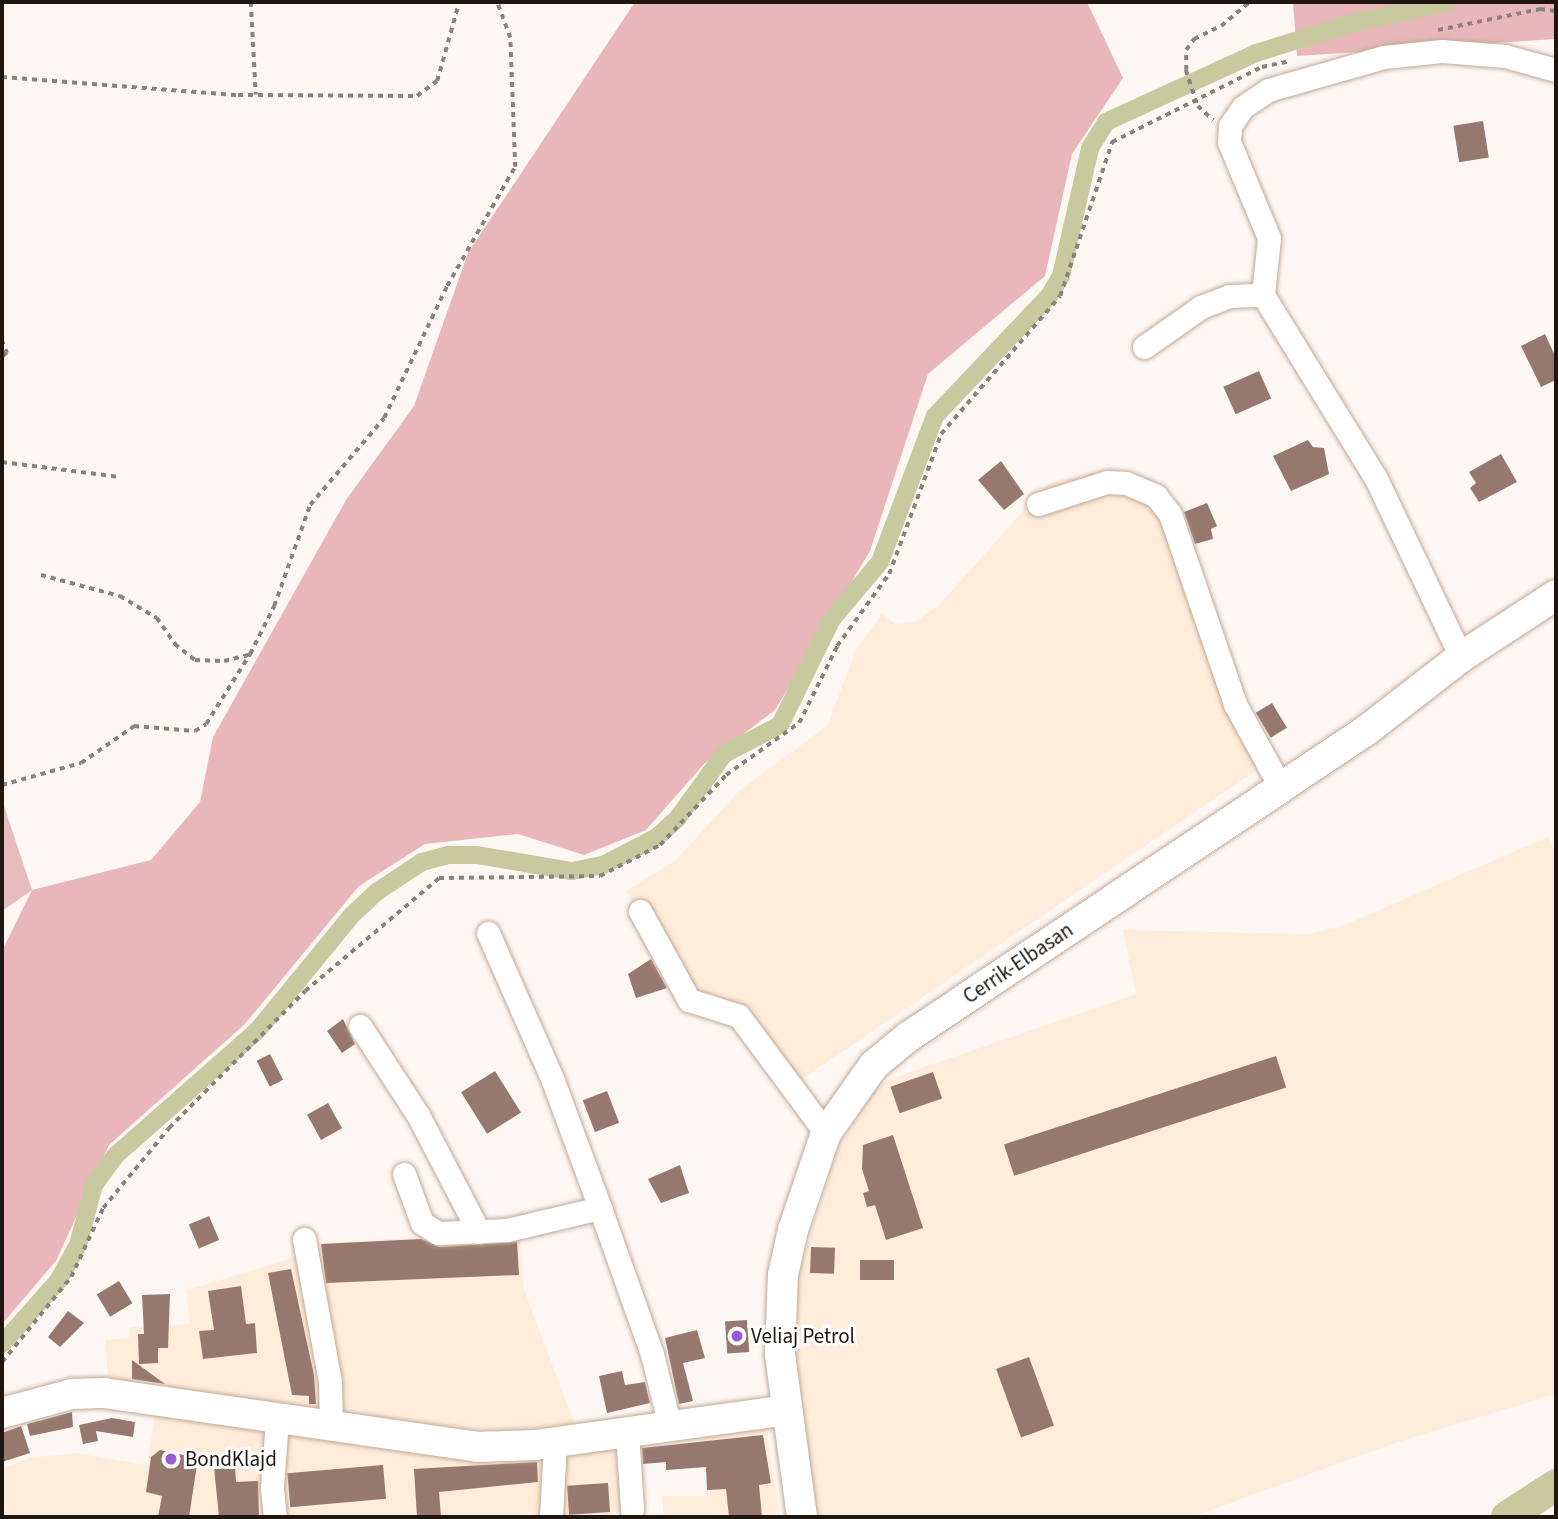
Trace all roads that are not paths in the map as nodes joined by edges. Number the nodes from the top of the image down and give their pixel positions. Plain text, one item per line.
1 (1556, 70) edge
2 (1263, 295) junction
3 (1144, 347) dead end
4 (1038, 504) dead end
5 (1556, 596) edge
6 (1461, 657) junction
7 (1281, 788) junction
8 (640, 911) dead end
9 (488, 933) dead end
10 (360, 1026) dead end
11 (826, 1133) junction
12 (404, 1174) dead end
13 (600, 1208) junction
14 (479, 1232) junction
15 (304, 1239) dead end
16 (787, 1410) junction
17 (2, 1413) edge
18 (277, 1419) junction
19 (331, 1427) junction
20 (670, 1427) junction
21 (627, 1432) junction
22 (555, 1442) junction
23 (632, 1510) dead end
24 (275, 1517) edge
25 (551, 1517) edge
26 (802, 1517) edge

1 - 2 street
2 - 3 street
2 - 6 street
4 - 7 street
5 - 6 main road, Cerrik-Elbasan
6 - 7 main road, Cerrik-Elbasan
7 - 11 main road, Cerrik-Elbasan
8 - 11 street
9 - 13 street
10 - 14 street
11 - 16 main road, Cerrik-Elbasan
12 - 14 street
13 - 14 street
13 - 20 street
15 - 19 street
16 - 20 main road
16 - 26 main road, Cerrik-Elbasan
17 - 18 main road
18 - 19 main road
18 - 24 street
19 - 22 main road
20 - 21 main road
21 - 22 main road
21 - 23 street
22 - 25 street

